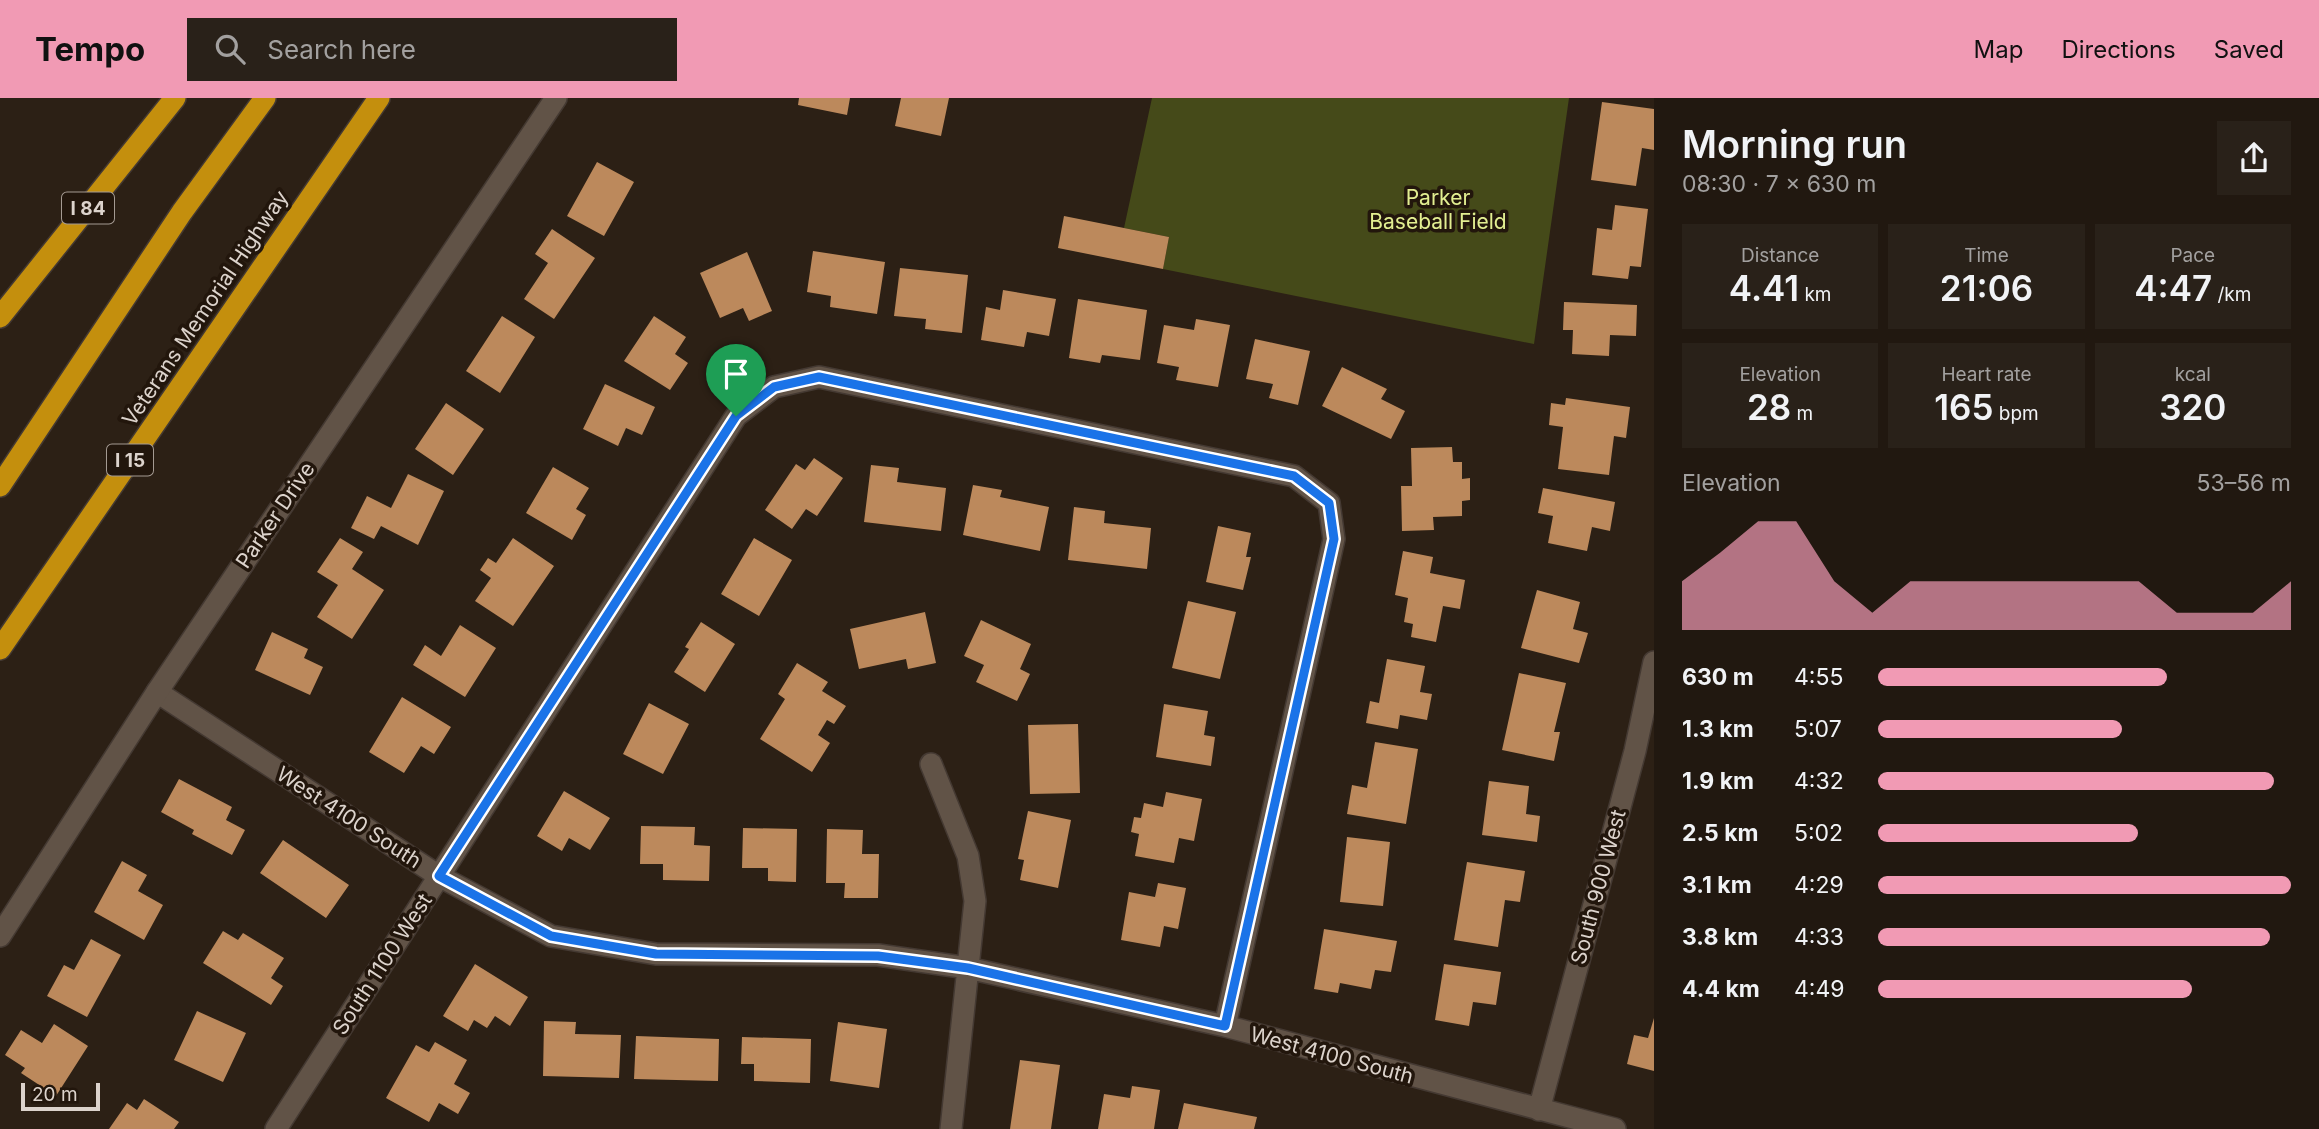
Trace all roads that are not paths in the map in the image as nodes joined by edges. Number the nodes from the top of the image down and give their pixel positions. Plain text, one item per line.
1 (175, 98) edge
2 (265, 98) edge
3 (379, 98) edge
4 (556, 98) edge
5 (0, 317) edge
6 (0, 486) edge
7 (0, 649) edge
8 (1654, 663) edge
9 (157, 692) junction
10 (1644, 753) edge
11 (931, 764) dead end
12 (439, 876) junction
13 (0, 936) edge
14 (968, 968) junction
15 (1225, 1026) junction
16 (1539, 1110) junction
17 (275, 1129) edge
18 (951, 1129) edge
19 (1615, 1129) edge

1 - 5 highway, I 84
2 - 6 highway
3 - 7 highway, Veterans Memorial Highway / I 15
4 - 9 street, Parker Drive
8 - 10 street, South 900 West
9 - 12 street, West 4100 South
9 - 13 street, Parker Drive
10 - 16 street, South 900 West
11 - 14 street
12 - 14 street, West 4100 South
12 - 15 street, South 1100 West
12 - 17 street, South 1100 West
14 - 15 street, West 4100 South
14 - 18 street
15 - 16 street, West 4100 South
16 - 19 street, West 4100 South

